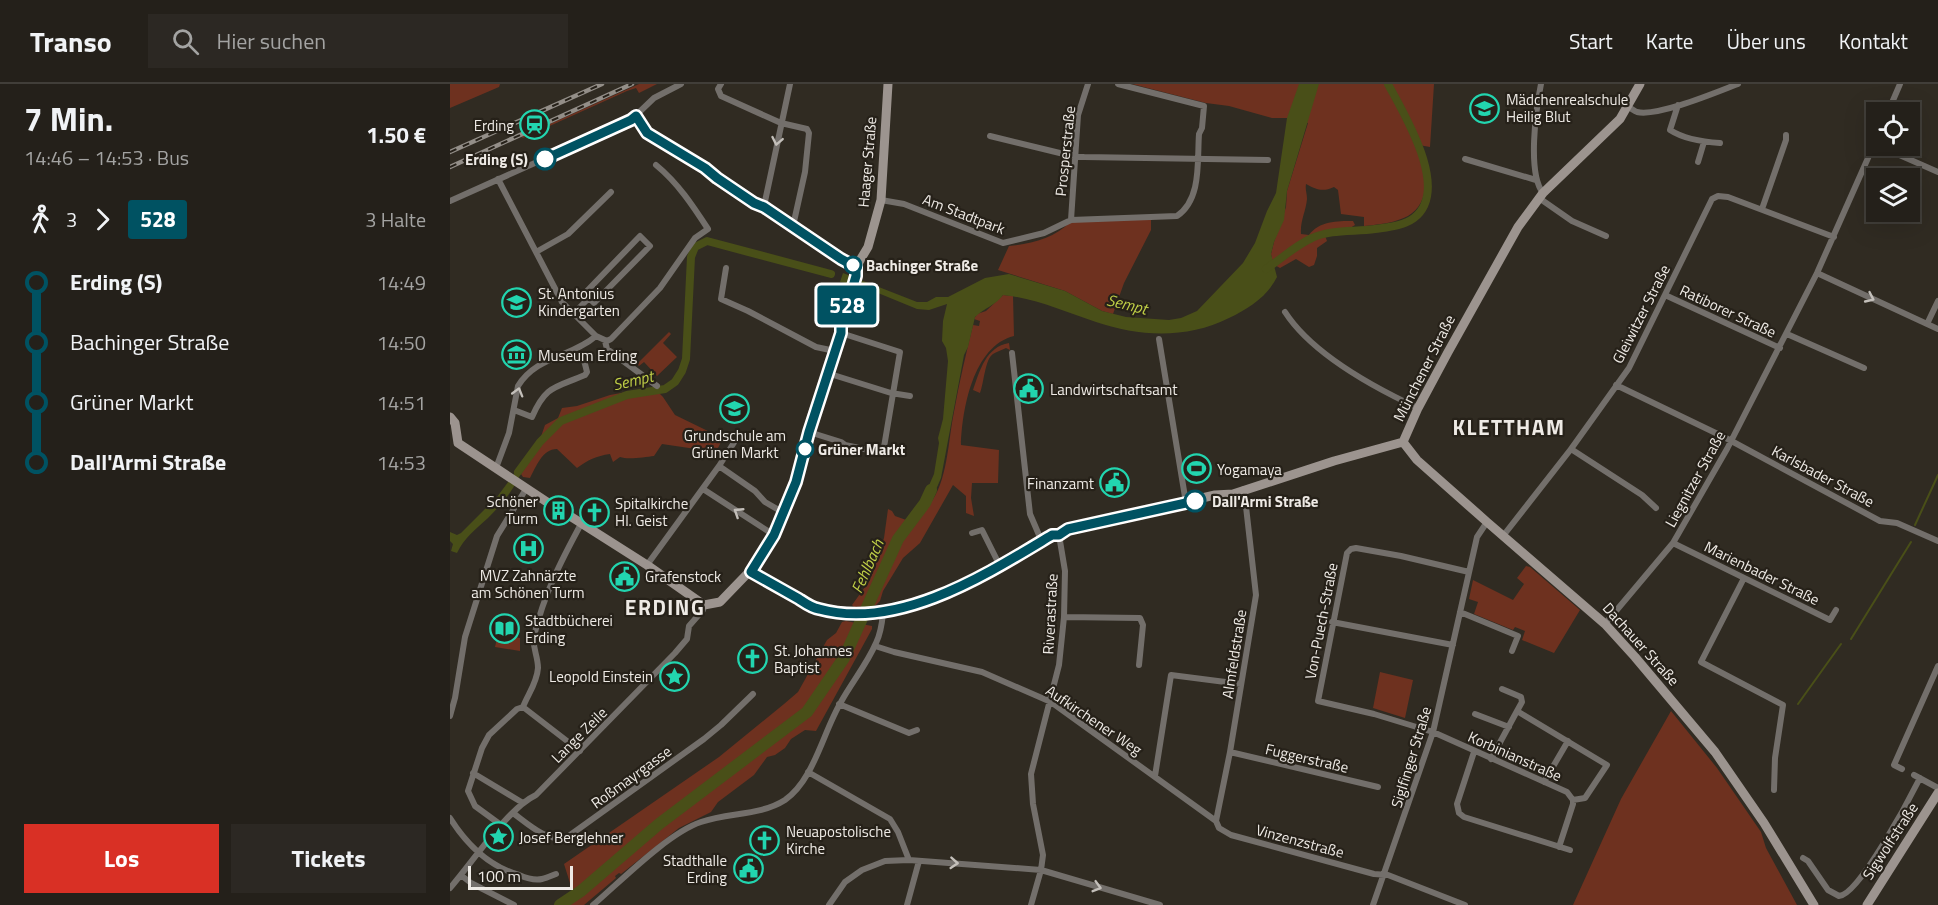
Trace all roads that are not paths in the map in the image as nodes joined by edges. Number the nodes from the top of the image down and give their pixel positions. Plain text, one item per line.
1 (681, 84) edge
2 (721, 84) edge
3 (790, 84) edge
4 (888, 84) edge
5 (1088, 84) edge
6 (1119, 84) edge
7 (1541, 84) edge
8 (1640, 84) edge
9 (1738, 84) edge
10 (1900, 84) edge
11 (1892, 102) edge
12 (1678, 105) junction
13 (1628, 107) junction
14 (636, 116) junction
15 (781, 123) junction
16 (1786, 135) dead end
17 (990, 136) dead end
18 (1704, 142) junction
19 (1720, 144) dead end
20 (1075, 155) junction
21 (1871, 156) edge
22 (1904, 156) edge
23 (1465, 159) dead end
24 (1197, 160) junction
25 (1268, 160) dead end
26 (1698, 162) dead end
27 (656, 165) dead end
28 (1938, 172) edge
29 (498, 179) junction
30 (1536, 180) junction
31 (611, 192) dead end
32 (1541, 196) junction
33 (881, 200) junction
34 (450, 201) edge
35 (764, 207) junction
36 (1762, 209) junction
37 (1071, 220) junction
38 (793, 226) junction
39 (1606, 237) dead end
40 (1834, 237) junction
41 (536, 252) junction
42 (726, 268) dead end
43 (856, 271) junction
44 (1817, 273) junction
45 (1665, 294) junction
46 (589, 298) junction
47 (1938, 301) edge
48 (1285, 312) dead end
49 (574, 313) junction
50 (1927, 324) junction
51 (1938, 329) edge
52 (841, 333) junction
53 (1788, 334) junction
54 (596, 336) junction
55 (1159, 339) dead end
56 (605, 341) junction
57 (1780, 348) junction
58 (835, 351) junction
59 (1012, 353) dead end
60 (585, 364) dead end
61 (1864, 368) dead end
62 (827, 373) junction
63 (1616, 385) junction
64 (657, 386) dead end
65 (891, 393) junction
66 (910, 396) dead end
67 (1418, 408) junction
68 (514, 410) junction
69 (450, 417) edge
70 (809, 432) junction
71 (735, 441) dead end
72 (1731, 441) junction
73 (1403, 442) junction
74 (454, 445) edge
75 (1571, 449) junction
76 (719, 466) junction
77 (496, 468) junction
78 (523, 487) junction
79 (703, 489) junction
80 (1244, 489) junction
81 (1186, 503) junction
82 (1656, 508) dead end
83 (784, 513) junction
84 (1486, 522) junction
85 (581, 524) junction
86 (972, 532) dead end
87 (774, 535) junction
88 (1059, 535) junction
89 (1503, 536) junction
90 (1042, 542) junction
91 (1938, 542) edge
92 (1673, 543) junction
93 (650, 564) junction
94 (1000, 566) junction
95 (751, 572) junction
96 (1469, 572) junction
97 (1744, 578) junction
98 (704, 605) junction
99 (1836, 610) dead end
100 (1460, 612) junction
101 (882, 613) junction
102 (1064, 617) junction
103 (1332, 622) junction
104 (1605, 624) junction
105 (1453, 645) junction
106 (875, 646) junction
107 (1512, 651) dead end
108 (1139, 665) dead end
109 (1938, 666) edge
110 (1241, 684) junction
111 (1502, 689) dead end
112 (753, 694) dead end
113 (1051, 702) junction
114 (839, 704) junction
115 (523, 707) junction
116 (1517, 711) junction
117 (1475, 714) dead end
118 (450, 716) edge
119 (1509, 727) junction
120 (917, 730) dead end
121 (1433, 732) junction
122 (1568, 741) junction
123 (580, 751) junction
124 (1474, 752) junction
125 (1230, 753) junction
126 (1491, 759) junction
127 (1902, 769) dead end
128 (808, 772) junction
129 (473, 773) junction
130 (1155, 776) junction
131 (1544, 782) junction
132 (1378, 787) dead end
133 (1938, 788) edge
134 (1774, 790) dead end
135 (1938, 793) edge
136 (1573, 800) junction
137 (523, 803) junction
138 (513, 813) junction
139 (450, 818) edge
140 (1216, 821) junction
141 (501, 825) junction
142 (1559, 847) junction
143 (1570, 850) dead end
144 (478, 853) junction
145 (1803, 858) dead end
146 (909, 860) junction
147 (919, 861) junction
148 (1041, 870) junction
149 (556, 874) dead end
150 (1383, 875) junction
151 (456, 878) edge
152 (450, 888) edge
153 (514, 905) edge
154 (593, 905) edge
155 (829, 905) edge
156 (907, 905) edge
157 (1031, 905) edge
158 (1160, 905) edge
159 (1373, 905) edge
160 (1465, 905) edge
161 (1814, 905) edge
162 (1867, 905) edge

1 - 14 street
2 - 15 street
3 - 15 street
4 - 33 street, Haager Straße
5 - 20 street, Prosperstraße
6 - 24 street
7 - 30 street
8 - 13 street, Münchener Straße
9 - 12 street
10 - 11 street
12 - 13 street
12 - 18 street
13 - 32 street, Münchener Straße
14 - 29 street
14 - 35 street
15 -> 35 street
15 - 38 street
16 - 36 street
17 - 20 street
18 - 19 street
18 - 26 street
20 - 24 street
20 - 37 street, Prosperstraße
21 - 40 street, Liegnitzer Straße
22 - 28 street
23 - 30 street
24 - 25 street
24 - 37 street
27 - 56 street
29 - 34 street
29 - 41 street
30 - 32 street
31 - 41 street
32 - 39 street
32 - 67 street, Münchener Straße
33 - 37 street, Am Stadtpark
33 - 43 street, Haager Straße
35 - 38 street
36 - 40 street, Gleiwitzer Straße
36 - 45 street, Gleiwitzer Straße
38 - 43 street
40 - 44 street, Liegnitzer Straße
41 - 49 street
42 - 58 street
43 - 52 street, Haager Straße
44 -> 50 street
44 - 53 street, Liegnitzer Straße
45 - 57 street, Ratiborer Straße
45 - 63 street, Gleiwitzer Straße
46 - 46 street
46 - 49 street
47 - 50 street
48 - 67 street
49 - 54 street
50 - 51 street
52 - 58 street, Haager Straße
52 - 65 street
53 - 57 street, Liegnitzer Straße
53 - 61 street
54 - 56 street
68 -> 54 street
55 - 81 street
56 - 64 street
57 - 72 street, Liegnitzer Straße
58 - 62 street, Haager Straße
59 - 90 street
60 - 68 street
62 - 65 street
62 - 70 street, Haager Straße
63 - 72 street, Karlsbader Straße
63 - 75 street, Gleiwitzer Straße
65 - 66 street
65 - 70 street
67 - 73 street, Münchener Straße
68 - 77 street
69 - 74 street
70 - 83 street, Haager Straße
71 - 76 street
72 - 91 street, Karlsbader Straße
72 - 92 street, Liegnitzer Straße
73 - 80 street, Münchener Straße
73 - 84 street, Dachauer Straße
74 - 77 street
75 - 82 street
75 - 89 street, Gleiwitzer Straße
76 - 79 street
76 - 83 street
77 - 78 street
78 - 85 street
78 - 118 street
87 -> 79 street
79 - 93 street
80 - 81 street, Münchener Straße
80 - 110 street, Almfeldstraße
81 - 88 street, Münchener Straße
83 - 87 street, Haager Straße
84 - 89 street, Dachauer Straße
84 - 96 street, Siglfinger Straße
85 - 93 street
85 - 115 street
86 - 94 street
87 - 95 street, Haager Straße
88 - 90 street, Münchener Straße
88 - 102 street, Riverastraße
89 - 104 street, Dachauer Straße
90 - 94 street, Münchener Straße
92 - 97 street, Marienbader Straße
92 - 104 street, Liegnitzer Straße
93 - 98 street
94 - 101 street, Münchener Straße
95 - 98 street, Haager Straße
95 - 101 street, Münchener Straße
96 - 100 street, Siglfinger Straße
96 - 103 street, Von-Puech-Straße
97 - 99 street, Marienbader Straße
97 - 134 street
98 - 123 street, Lange Zeile
100 - 105 street, Siglfinger Straße
100 - 107 street
101 - 106 street
102 - 108 street
102 - 113 street, Riverastraße
103 - 105 street
103 - 121 street, Von-Puech-Straße
104 - 161 street, Dachauer Straße
105 - 121 street, Siglfinger Straße
106 - 113 street, Aufkirchener Weg
106 - 114 street
109 - 127 street
110 - 125 street, Almfeldstraße
110 - 130 street
111 - 116 street
112 - 138 street, Roßmayrgasse
113 - 130 street, Aufkirchener Weg
113 - 148 street, Riverastraße
114 - 120 street
114 - 128 street
115 - 123 street
115 - 129 street
116 - 119 street
116 - 122 street
117 - 119 street
119 - 126 street
121 - 124 street, Korbinianstraße
121 - 150 street, Siglfinger Straße
122 - 131 street
122 - 136 street
123 - 137 street, Lange Zeile
124 - 126 street, Korbinianstraße
124 - 142 street
125 - 132 street, Fuggerstraße
125 - 140 street, Almfeldstraße
126 - 131 street, Korbinianstraße
128 - 146 street
128 - 154 street
129 - 137 street
129 - 141 street
130 - 140 street, Aufkirchener Weg
131 - 136 street, Korbinianstraße
133 - 145 street
135 - 162 street, Sigwolfstraße
136 - 142 street, Korbinianstraße
137 - 138 street, Lange Zeile
138 - 141 street, Lange Zeile
139 - 144 street
140 - 150 street, Vinzenzstraße
141 - 144 street, Lange Zeile
142 - 143 street
144 - 149 street
144 - 151 street, Lange Zeile
146 - 147 street
146 - 155 street
147 -> 148 street
147 - 156 street
148 - 157 street, Riverastraße
148 -> 158 street
150 - 159 street, Siglfinger Straße
150 - 160 street, Vinzenzstraße
151 - 152 street, Lange Zeile
151 - 153 street

